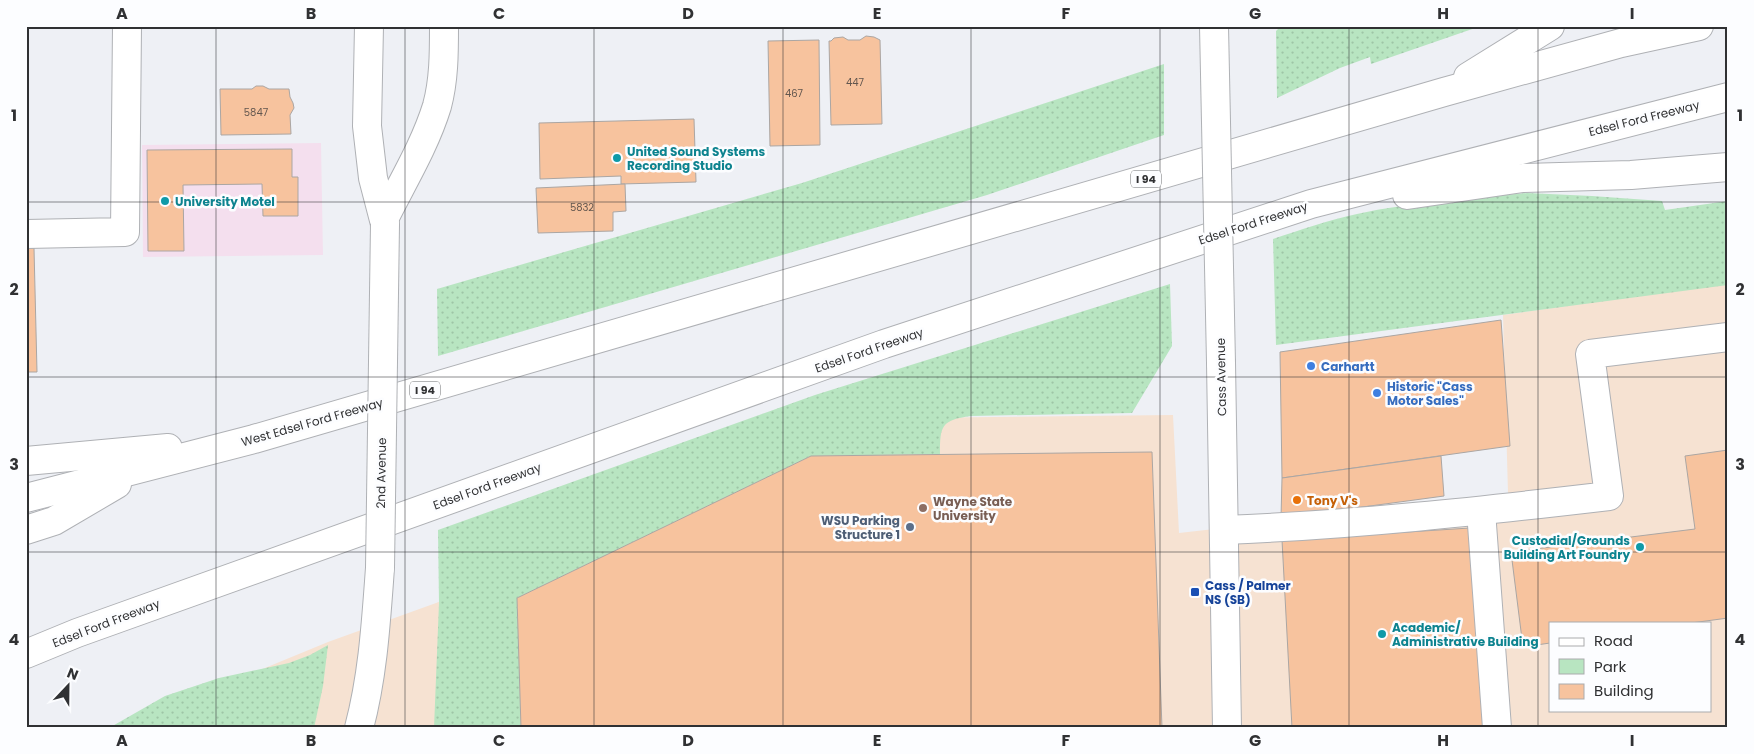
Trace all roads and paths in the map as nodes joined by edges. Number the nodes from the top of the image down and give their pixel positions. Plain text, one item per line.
1 (126, 26) edge
2 (370, 26) edge
3 (444, 26) edge
4 (1214, 26) edge
5 (1550, 26) edge
6 (1699, 26) edge
7 (1444, 92) junction
8 (1728, 97) edge
9 (1728, 167) edge
10 (1311, 204) junction
11 (385, 220) junction
12 (26, 234) edge
13 (1728, 337) edge
14 (254, 439) junction
15 (26, 462) edge
16 (146, 467) junction
17 (26, 498) edge
18 (1481, 511) junction
19 (26, 530) edge
20 (1224, 530) junction
21 (26, 632) edge
22 (77, 633) junction
23 (26, 654) edge
24 (359, 728) edge
25 (1227, 728) edge
26 (1497, 728) edge

1 - 12 main road
2 - 11 main road, 2nd Avenue
3 - 11 main road, 2nd Avenue
4 - 20 main road, Cass Avenue, bridge
5 - 7 main road
6 - 7 main road, I 94
7 - 14 main road, West Edsel Ford Freeway / I 94
8 - 10 main road, Edsel Ford Freeway
9 - 10 main road
10 - 22 main road, Edsel Ford Freeway
11 - 24 main road, 2nd Avenue, bridge
13 - 18 main road
14 - 15 main road
14 - 16 main road, West Edsel Ford Freeway / I 94
16 - 17 main road, West Edsel Ford Freeway / I 94
16 - 19 main road
18 - 20 main road
18 - 26 main road
20 - 25 main road, Cass Avenue
21 - 22 main road
22 - 23 main road, Edsel Ford Freeway

